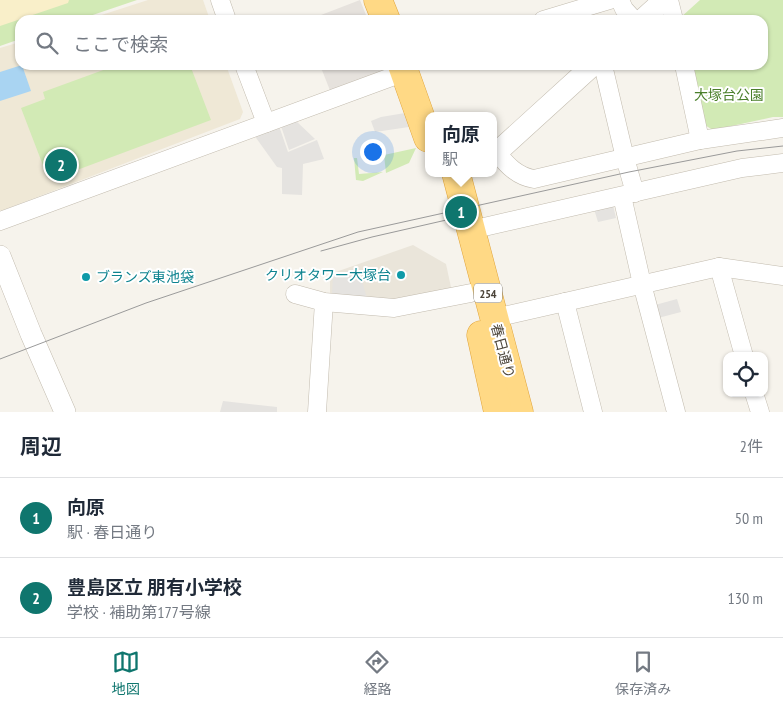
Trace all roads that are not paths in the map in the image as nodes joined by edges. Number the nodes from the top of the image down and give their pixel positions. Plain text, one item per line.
1 (220, 0) edge
2 (378, 0) edge
3 (394, 0) edge
4 (610, 0) edge
5 (620, 0) edge
6 (664, 0) edge
7 (669, 0) edge
8 (225, 15) edge
9 (384, 15) edge
10 (400, 15) edge
11 (560, 15) edge
12 (629, 15) edge
13 (648, 15) edge
14 (673, 15) edge
15 (246, 70) edge
16 (400, 70) edge
17 (409, 70) edge
18 (410, 70) edge
19 (587, 70) edge
20 (604, 70) edge
21 (685, 70) edge
22 (434, 112) edge
23 (266, 123) junction
24 (425, 127) edge
25 (783, 128) edge
26 (700, 140) junction
27 (497, 152) edge
28 (497, 156) edge
29 (624, 158) junction
30 (783, 163) edge
31 (446, 177) edge
32 (446, 177) edge
33 (628, 195) junction
34 (0, 221) edge
35 (471, 230) junction
36 (0, 256) edge
37 (718, 267) junction
38 (783, 276) edge
39 (642, 284) junction
40 (471, 293) junction
41 (295, 294) dead end
42 (324, 302) junction
43 (565, 302) junction
44 (495, 318) junction
45 (743, 352) edge
46 (755, 397) edge
47 (65, 412) edge
48 (317, 412) edge
49 (498, 412) edge
50 (520, 412) edge
51 (593, 412) edge
52 (676, 412) edge
53 (760, 412) edge

1 - 8 street
2 - 9 highway
3 - 10 highway
4 - 11 street
5 - 12 street
6 - 13 street
7 - 14 street
15 - 23 street
16 - 23 street
17 - 24 highway
18 - 22 highway
19 - 27 street
20 - 29 street
21 - 26 street
23 - 34 street
25 - 26 street
26 - 29 street
28 - 29 street
29 - 33 street
30 - 33 street
31 - 35 highway, 春日通り / 254
32 - 40 highway, 春日通り / 254
33 - 35 street
33 - 39 street
35 - 44 highway, 春日通り / 254
36 - 47 street
37 - 38 street
37 - 39 street
37 - 45 street
39 - 43 street
39 - 52 street
40 - 42 street
40 - 49 highway, 春日通り / 254
41 - 42 street
42 - 48 street
43 - 44 street
43 - 51 street
44 - 50 highway, 春日通り / 254
46 - 53 street

